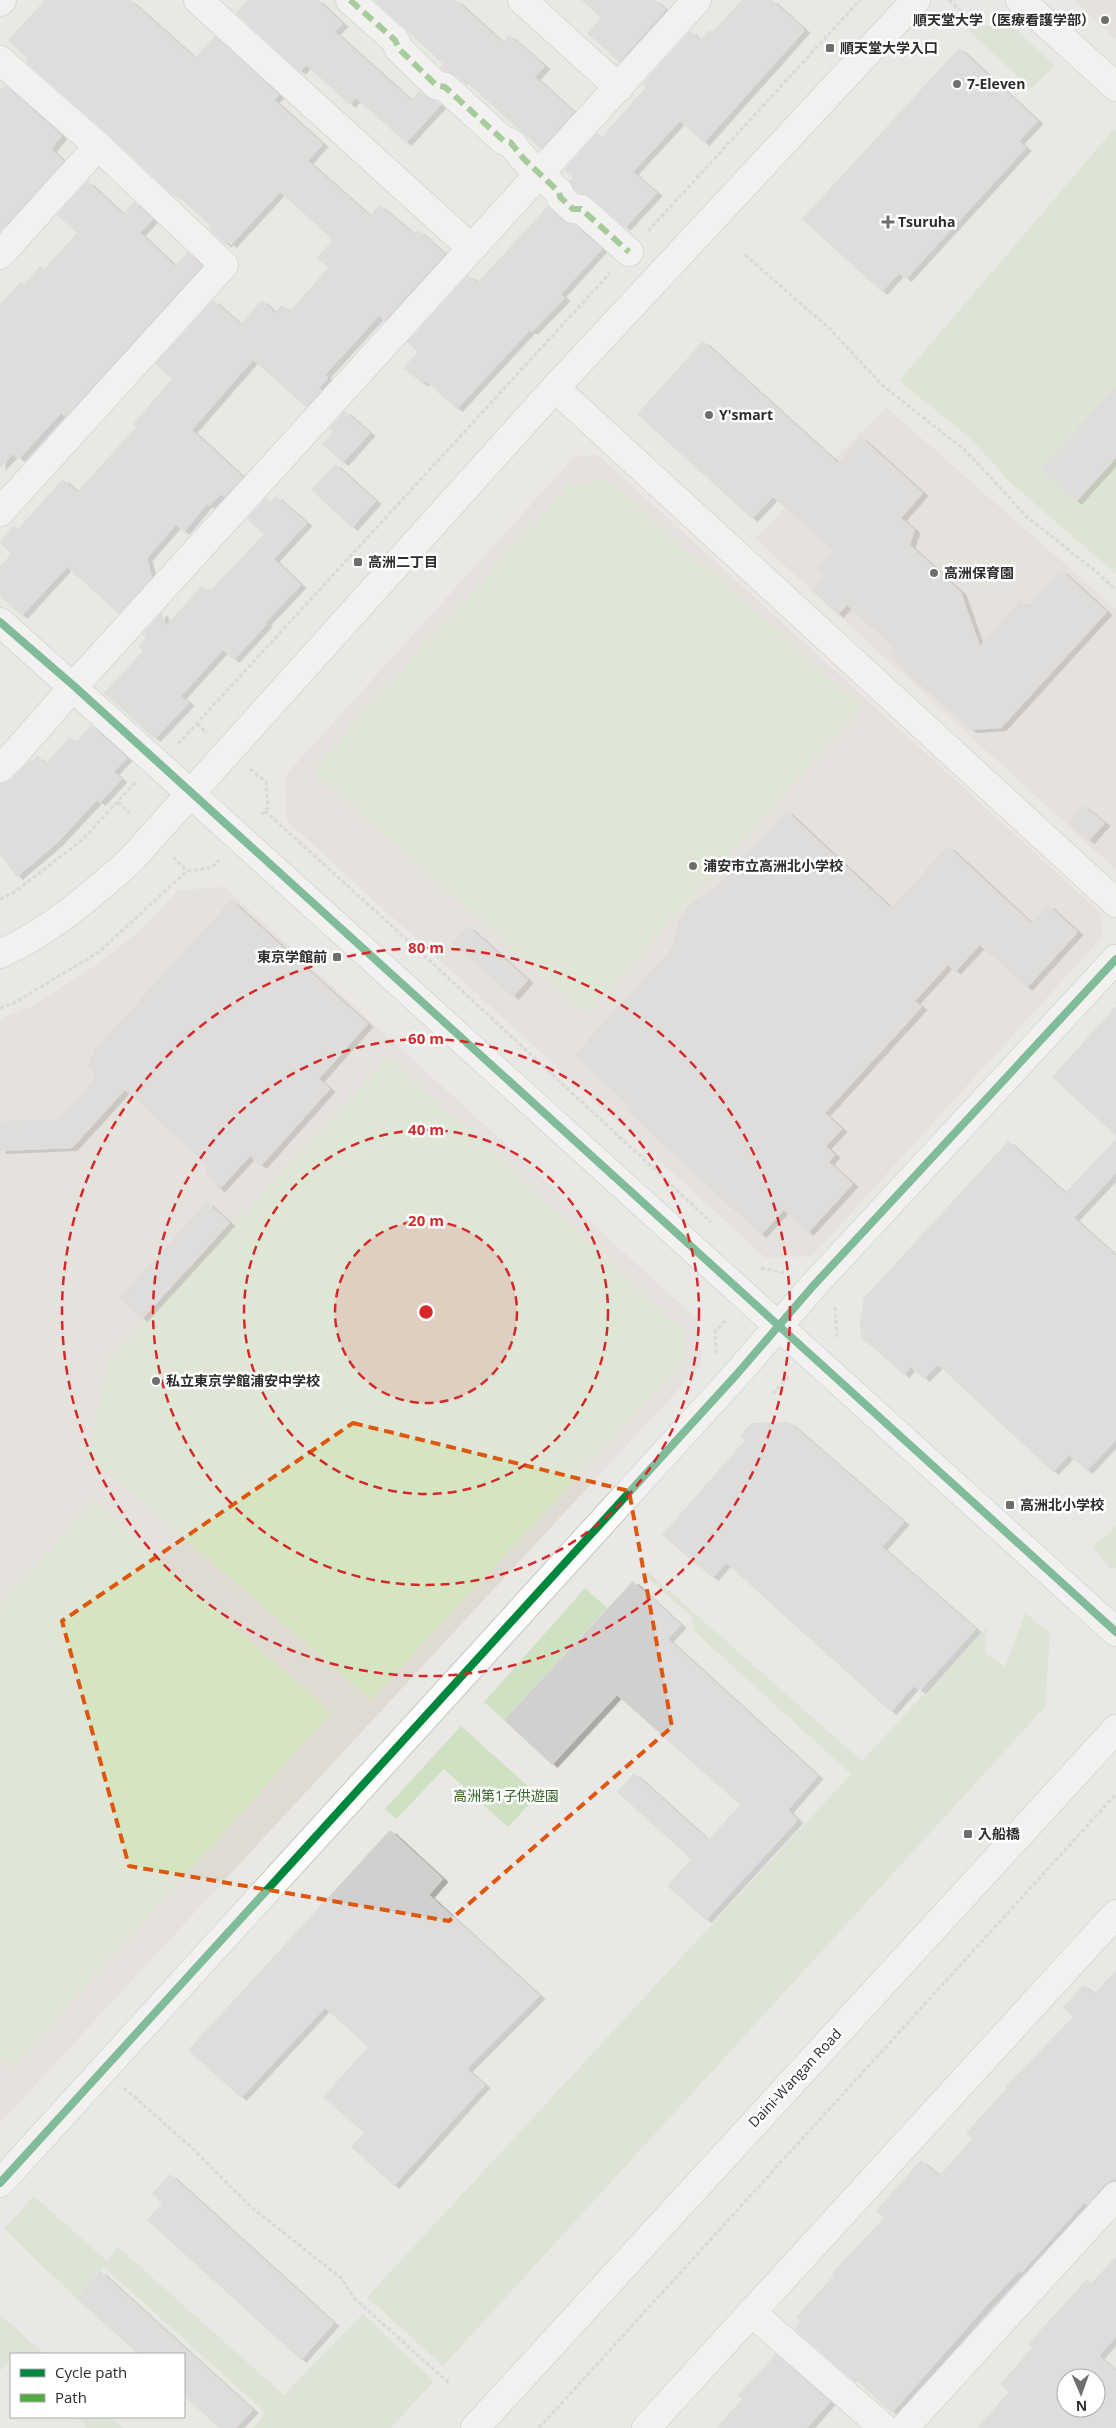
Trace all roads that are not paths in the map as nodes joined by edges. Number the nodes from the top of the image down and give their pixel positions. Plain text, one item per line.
1 (198, 0) edge
2 (350, 0) edge
3 (522, 0) edge
4 (697, 0) edge
5 (916, 0) edge
6 (1020, 0) edge
7 (0, 60) edge
8 (619, 88) junction
9 (1116, 88) edge
10 (98, 146) junction
11 (540, 174) junction
12 (471, 248) junction
13 (629, 252) road end
14 (0, 255) edge
15 (555, 388) junction
16 (0, 512) edge
17 (0, 622) edge
18 (74, 686) junction
19 (0, 768) edge
20 (191, 794) junction
21 (1116, 903) edge
22 (0, 954) edge
23 (1116, 959) edge
24 (779, 1325) junction
25 (1116, 1632) edge
26 (1116, 1729) edge
27 (1116, 1914) edge
28 (0, 2183) edge
29 (1116, 2196) edge
30 (751, 2312) junction
31 (475, 2428) edge
32 (646, 2428) edge
33 (884, 2428) edge
34 (904, 2428) edge

1 - 12 street
2 - 11 street
3 - 8 street
4 - 8 street
5 - 15 street
6 - 9 street
7 - 10 street
8 - 11 street
10 - 14 street
10 - 16 street
11 - 12 street
11 - 13 street
12 - 18 street
15 - 20 street
15 - 21 street
17 - 18 street
18 - 19 street
18 - 20 street
20 - 22 street
20 - 24 street
23 - 24 street
24 - 25 street
24 - 28 street
26 - 31 street, Daini-Wangan Road
27 - 30 street
29 - 34 street
30 - 32 street
30 - 33 street

